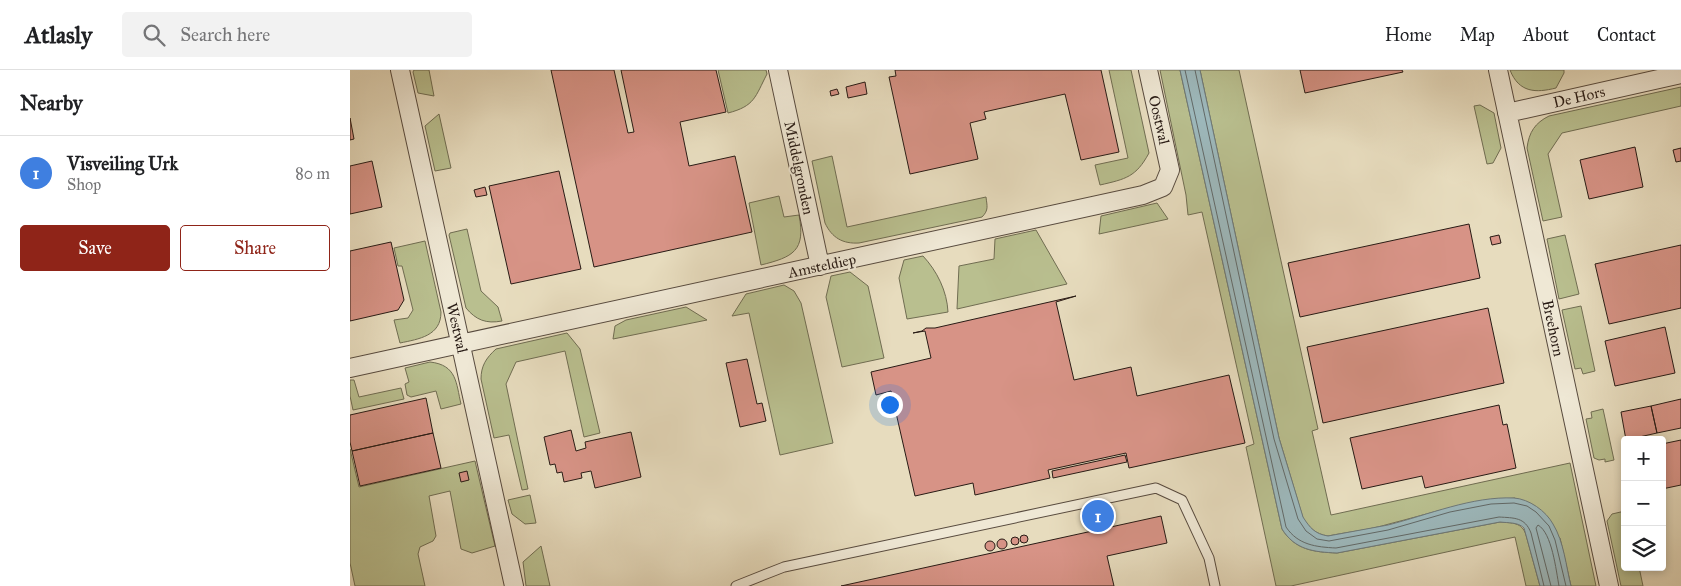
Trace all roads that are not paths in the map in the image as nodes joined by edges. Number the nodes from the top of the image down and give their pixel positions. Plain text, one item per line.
1 (400, 70) edge
2 (778, 70) edge
3 (1148, 70) edge
4 (1498, 70) edge
5 (1681, 74) edge
6 (1507, 113) junction
7 (1170, 170) joint
8 (820, 266) junction
9 (461, 345) junction
10 (350, 368) edge
11 (514, 586) edge
12 (736, 586) edge
13 (1215, 586) edge
14 (1609, 586) edge

1 - 9 street, Westwal
2 - 8 street, Middelgronden
3 - 7 street, Oostwal
4 - 6 street, Breehorn
5 - 6 street, De Hors
6 - 14 street, Breehorn
7 - 8 street, Amsteldiep
8 - 9 street, Amsteldiep
9 - 10 street, Amsteldiep
9 - 11 street, Westwal
12 - 13 lane

